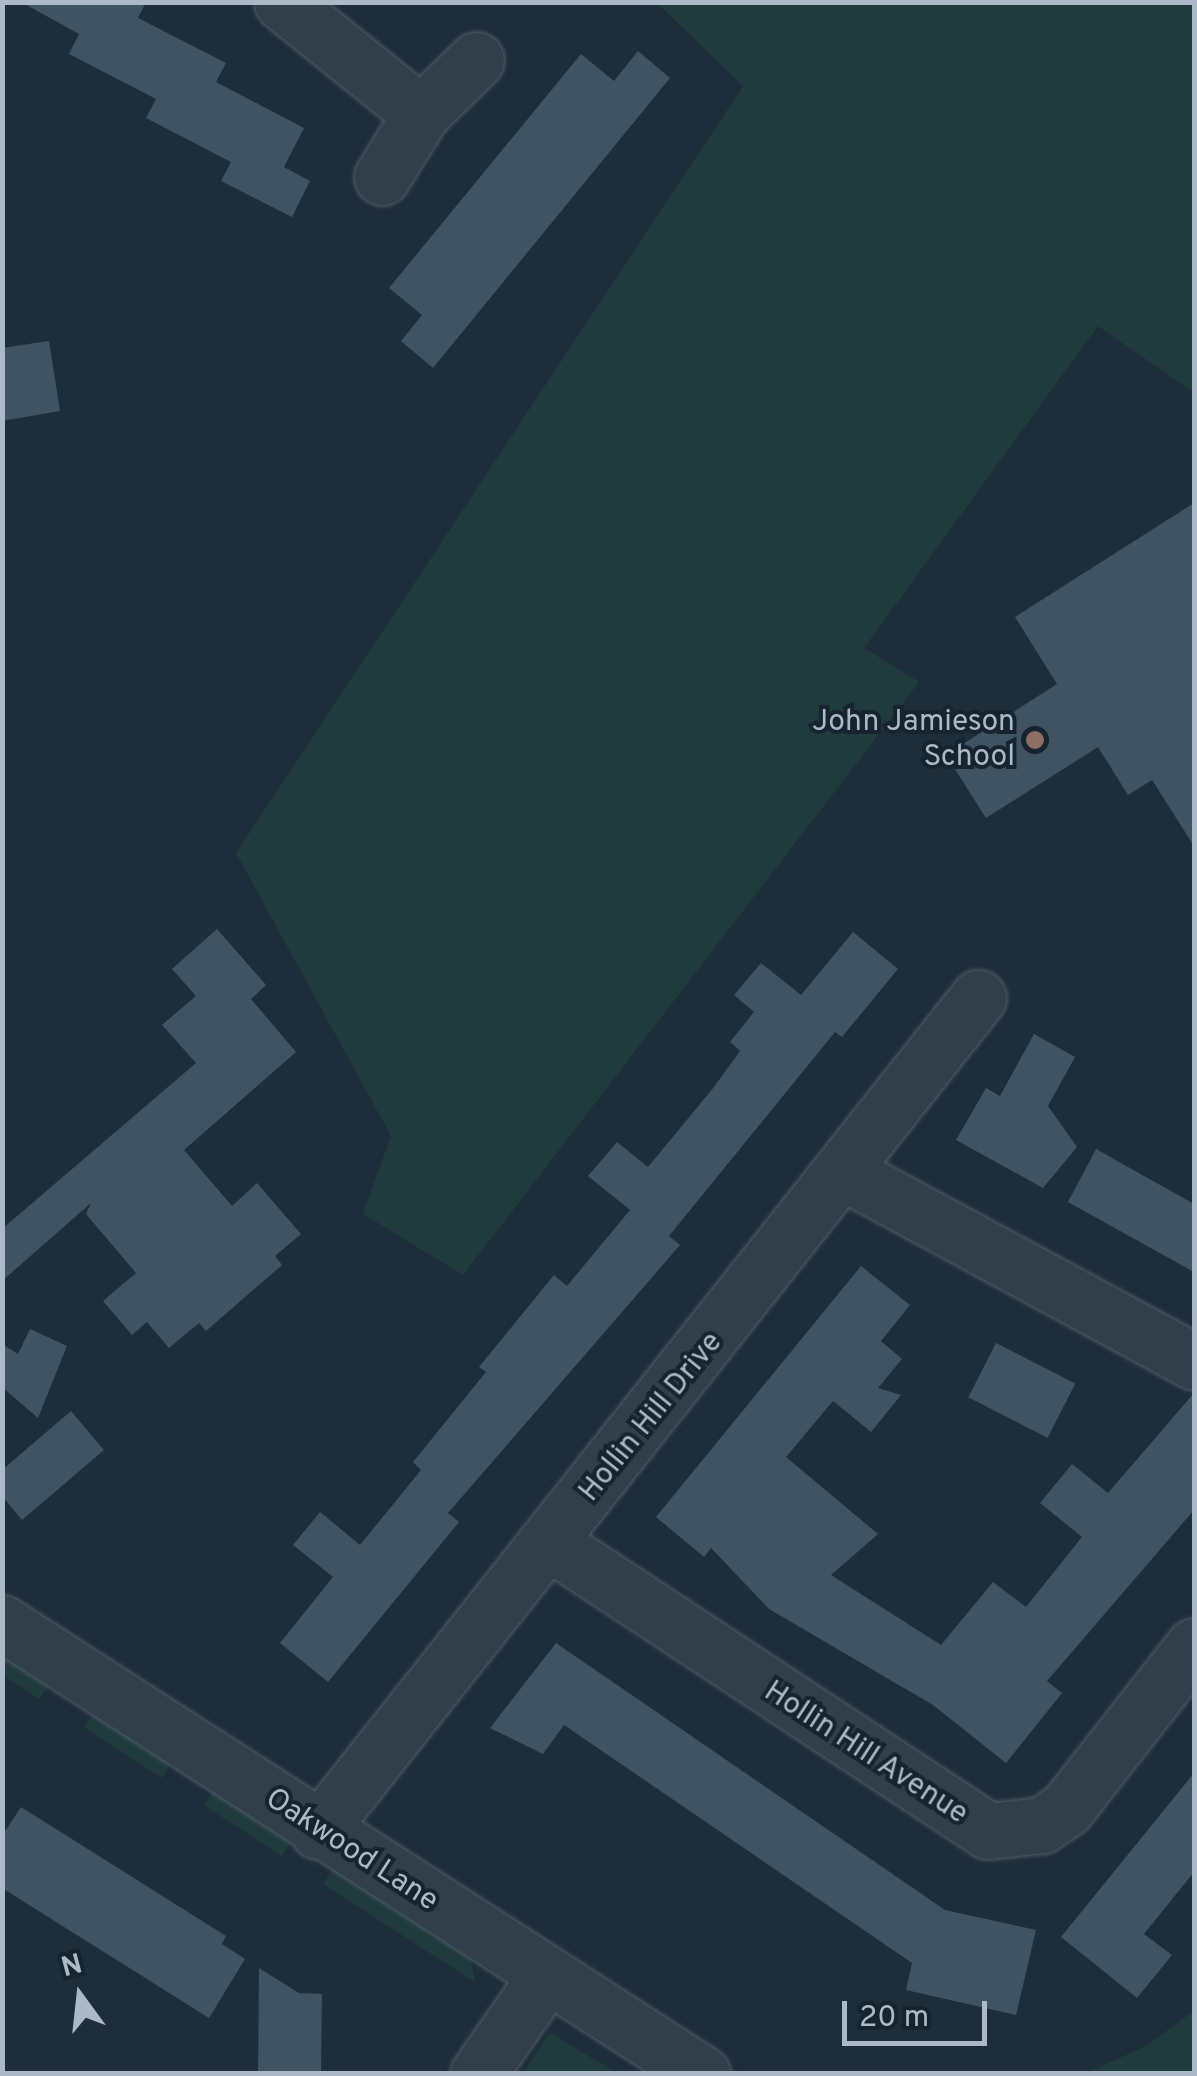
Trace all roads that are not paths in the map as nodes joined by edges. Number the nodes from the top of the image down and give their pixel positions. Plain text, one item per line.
1 (282, 2) edge
2 (476, 60) dead end
3 (421, 114) junction
4 (382, 177) dead end
5 (978, 998) dead end
6 (847, 1174) junction
7 (1194, 1362) edge
8 (552, 1544) junction
9 (2, 1623) edge
10 (1194, 1646) edge
11 (318, 1831) junction
12 (547, 1975) junction
13 (478, 2074) edge
14 (702, 2074) edge

1 - 3 street
2 - 3 street
3 - 4 street
5 - 6 street, Hollin Hill Drive
6 - 7 street
6 - 8 street, Hollin Hill Drive
8 - 10 street, Hollin Hill Avenue
8 - 11 street, Hollin Hill Drive
9 - 11 street, Oakwood Lane
11 - 12 street, Oakwood Lane
12 - 13 street
12 - 14 street, Oakwood Lane

